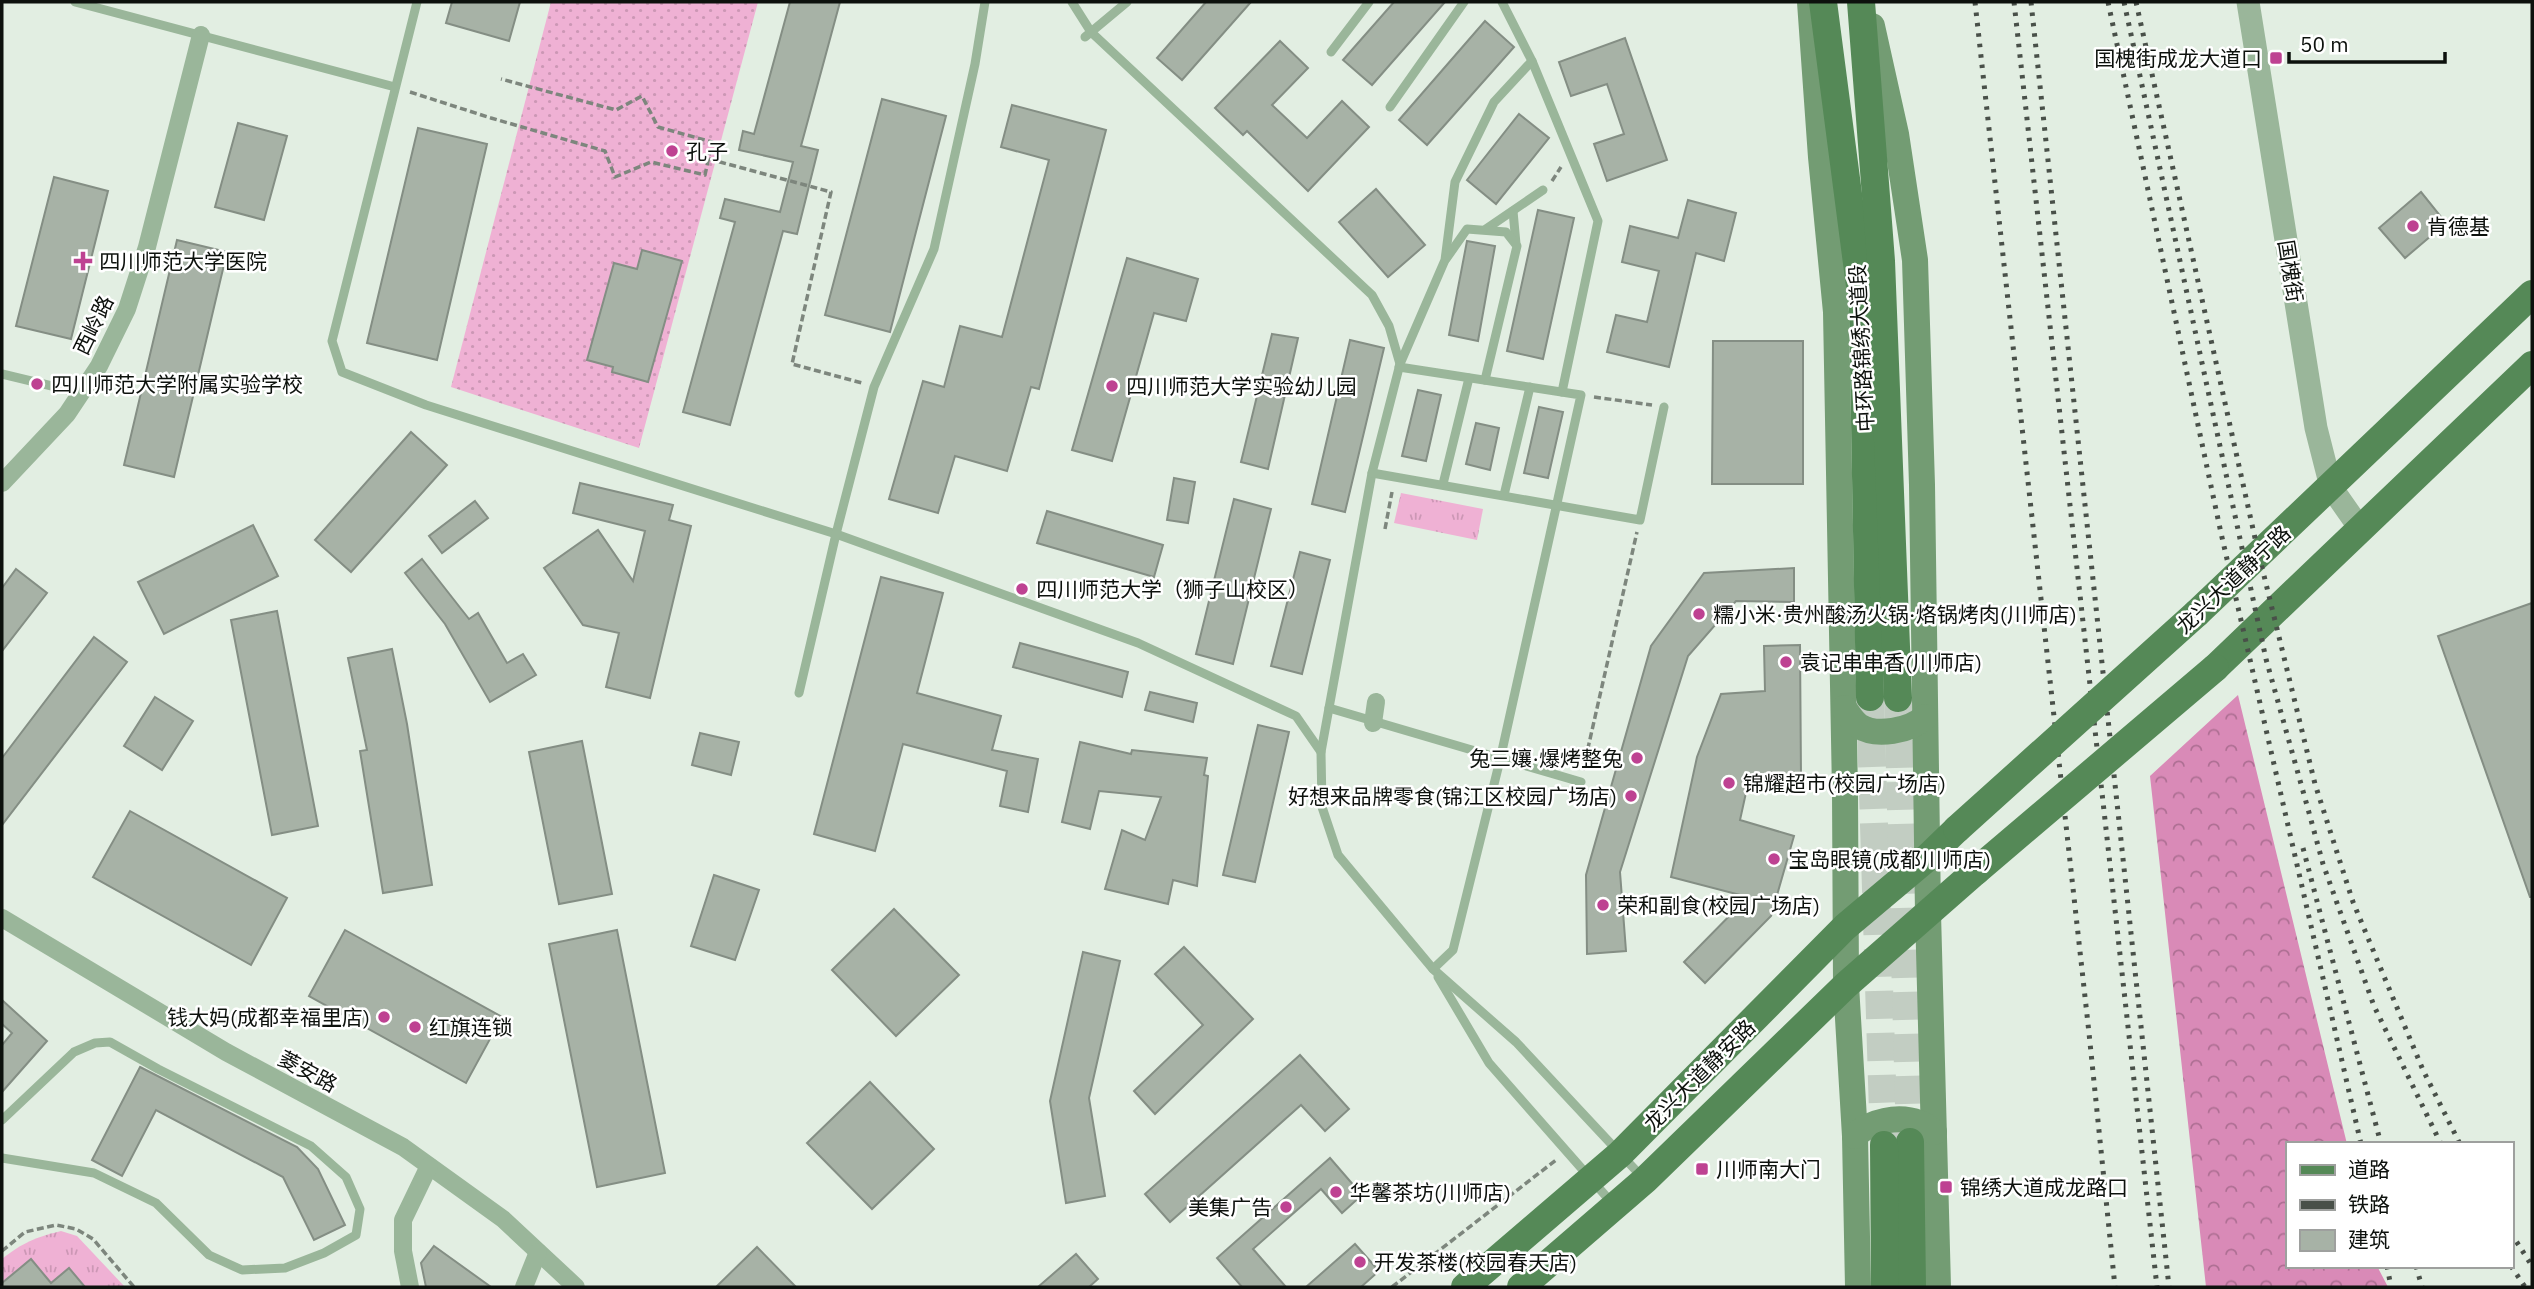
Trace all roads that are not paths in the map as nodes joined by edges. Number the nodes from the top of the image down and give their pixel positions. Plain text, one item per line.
1 (75, 2) edge
2 (417, 2) edge
3 (985, 2) edge
4 (1072, 2) edge
5 (1127, 2) edge
6 (1369, 2) edge
7 (1464, 2) edge
8 (1502, 2) edge
9 (1810, 2) edge
10 (1823, 2) edge
11 (1861, 2) edge
12 (1867, 2) edge
13 (2248, 2) edge
14 (201, 35) junction
15 (1088, 35) junction
16 (1331, 52) dead end
17 (1532, 61) junction
18 (395, 87) junction
19 (1390, 107) dead end
20 (1543, 190) dead end
21 (1513, 211) junction
22 (1486, 229) junction
23 (1517, 246) junction
24 (1445, 260) junction
25 (2532, 294) edge
26 (2532, 365) edge
27 (1399, 366) junction
28 (2, 374) edge
29 (1469, 378) junction
30 (1485, 380) junction
31 (1530, 387) junction
32 (1562, 392) junction
33 (81, 393) junction
34 (1664, 407) road end
35 (1372, 472) junction
36 (2, 483) edge
37 (1443, 484) junction
38 (2331, 487) junction
39 (1504, 495) junction
40 (1557, 505) junction
41 (2361, 530) junction
42 (836, 534) junction
43 (799, 693) dead end
44 (1376, 702) dead end
45 (1328, 708) junction
46 (1844, 708) junction
47 (1925, 718) junction
48 (1373, 723) junction
49 (1321, 752) junction
50 (1500, 760) junction
51 (1581, 782) road end
52 (1927, 858) junction
53 (1928, 913) junction
54 (2, 918) edge
55 (1845, 927) junction
56 (1433, 969) junction
57 (1846, 985) junction
58 (2, 1119) edge
59 (1855, 1136) junction
60 (1909, 1140) junction
61 (1620, 1154) junction
62 (2, 1158) edge
63 (429, 1166) junction
64 (1592, 1180) junction
65 (1645, 1180) junction
66 (1616, 1206) junction
67 (538, 1252) junction
68 (410, 1287) edge
69 (524, 1287) edge
70 (576, 1287) edge
71 (1465, 1287) edge
72 (1521, 1287) edge
73 (1858, 1287) edge
74 (1885, 1287) edge
75 (1912, 1287) edge
76 (1938, 1287) edge

1 - 14 lane
2 - 18 lane
3 - 42 lane
4 - 15 lane
5 - 15 lane
6 - 16 lane
7 - 19 lane
8 - 17 lane
9 - 46 main road
10 - 11 main road, 中环路锦绣大道段
12 - 47 main road
13 - 38 street, 国槐街
14 - 18 lane
14 - 33 street, 西岭路
15 - 27 lane
17 - 24 lane
17 - 32 lane
18 - 42 lane
20 - 21 lane
21 - 22 lane
21 - 23 lane
22 - 23 lane
22 - 24 lane
23 - 30 lane
24 - 27 lane
25 - 38 main road, 龙兴大道静宁路
26 - 41 main road
27 - 29 lane
27 - 35 lane
28 - 33 lane
29 - 30 lane
29 - 37 lane
30 - 31 lane
31 - 32 lane
31 - 39 lane
32 - 40 lane
33 - 36 street, 西岭路
34 - 40 lane
35 - 37 lane
35 - 45 lane
37 - 39 lane
38 - 41 street, 国槐街
38 - 52 main road, 龙兴大道静宁路, bridge
39 - 40 lane
40 - 50 lane
41 - 53 main road, bridge
42 - 43 lane
42 - 49 lane
44 - 48 street
45 - 48 lane
45 - 49 lane
46 - 47 main road
46 - 55 main road
47 - 52 main road
48 - 50 lane
49 - 56 lane
50 - 51 lane
50 - 56 lane
52 - 53 main road
52 - 55 main road, 龙兴大道静安路
53 - 57 main road, 龙兴大道静安路
53 - 60 main road
54 - 63 street, 菱安路
55 - 57 main road
55 - 61 main road, 龙兴大道静安路
56 - 61 lane
56 - 64 lane
57 - 59 main road
57 - 65 main road, 龙兴大道静安路
58 - 62 lane
59 - 60 main road
59 - 73 main road
60 - 74 main road
60 - 75 main road
60 - 76 main road
61 - 64 main road, 龙兴大道静安路
61 - 65 lane
63 - 67 street, 菱安路
63 - 68 street
64 - 66 lane
64 - 71 main road, 龙兴大道静安路
65 - 66 main road, 龙兴大道静安路
66 - 72 main road, 龙兴大道静安路
67 - 69 street
67 - 70 street, 菱安路

